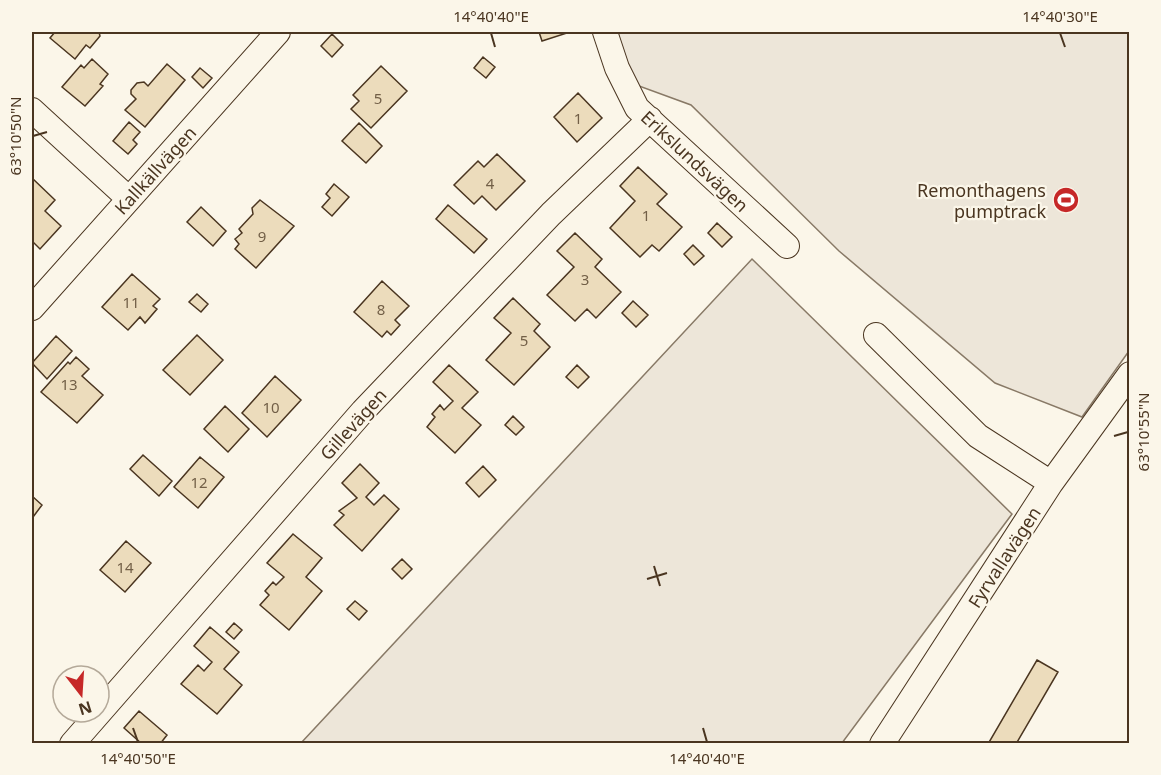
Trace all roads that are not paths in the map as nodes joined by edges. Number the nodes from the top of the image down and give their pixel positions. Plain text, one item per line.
1 (278, 32) edge
2 (605, 32) edge
3 (32, 110) edge
4 (650, 119) junction
5 (129, 199) junction
6 (787, 246) dead end
7 (32, 308) edge
8 (876, 335) dead end
9 (1130, 374) edge
10 (1051, 483) junction
11 (72, 744) edge
12 (882, 744) edge

1 - 5 street, Kallkällvägen
2 - 4 street, Erikslundsvägen
3 - 5 street
4 - 6 street, Erikslundsvägen
4 - 11 street, Gillevägen
5 - 7 street, Kallkällvägen
8 - 10 street
9 - 10 street, Fyrvallavägen
10 - 12 street, Fyrvallavägen

